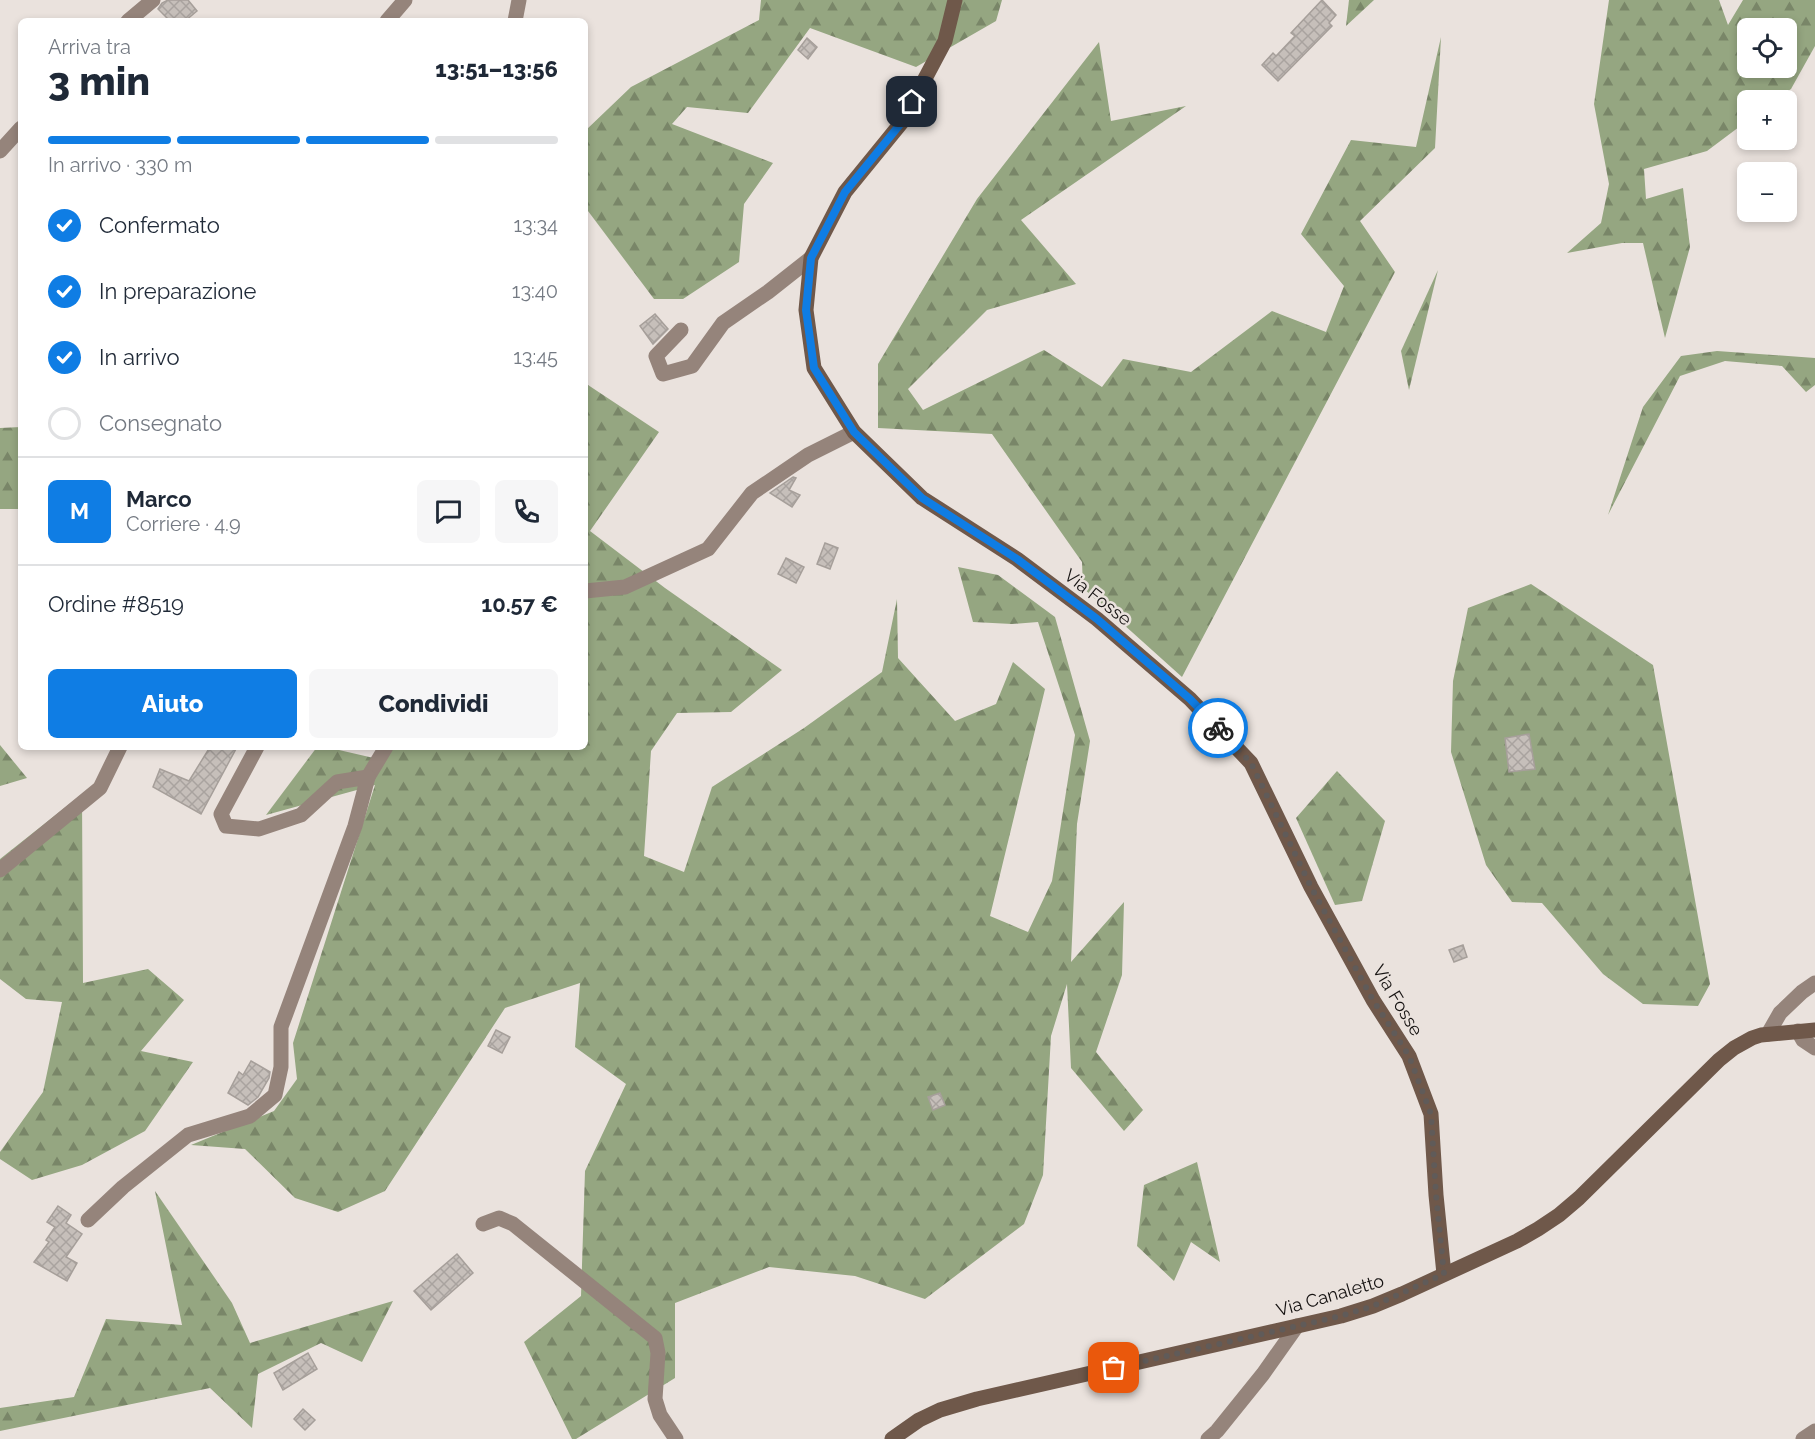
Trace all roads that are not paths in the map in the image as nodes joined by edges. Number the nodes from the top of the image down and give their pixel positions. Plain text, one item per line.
1 (153, 0) edge
2 (405, 0) edge
3 (519, 0) edge
4 (955, 0) edge
5 (132, 18) edge
6 (390, 18) edge
7 (515, 18) edge
8 (18, 131) edge
9 (0, 151) edge
10 (811, 258) junction
11 (681, 330) dead end
12 (854, 432) junction
13 (588, 591) edge
14 (119, 750) edge
15 (255, 750) edge
16 (384, 750) edge
17 (368, 777) junction
18 (0, 870) edge
19 (1815, 983) edge
20 (1815, 1030) edge
21 (1798, 1031) junction
22 (1768, 1034) junction
23 (1815, 1048) edge
24 (88, 1220) dead end
25 (483, 1224) dead end
26 (1444, 1274) junction
27 (1297, 1326) junction
28 (1815, 1431) edge
29 (676, 1439) edge
30 (892, 1439) edge
31 (1208, 1439) edge
32 (1803, 1439) edge

1 - 5 street
2 - 6 street
3 - 7 street
4 - 10 street, Via Fosse
8 - 9 street
10 - 11 street
10 - 12 street, Via Fosse
12 - 13 street
12 - 26 street, Via Fosse
14 - 18 street
15 - 17 street
16 - 17 street
17 - 24 street
19 - 22 street
20 - 21 street, Via Canaletto
21 - 22 street, Via Canaletto
21 - 23 street
22 - 26 street, Via Canaletto
25 - 29 street
26 - 27 street, Via Canaletto
27 - 30 street, Via Canaletto
27 - 31 street
28 - 32 street

